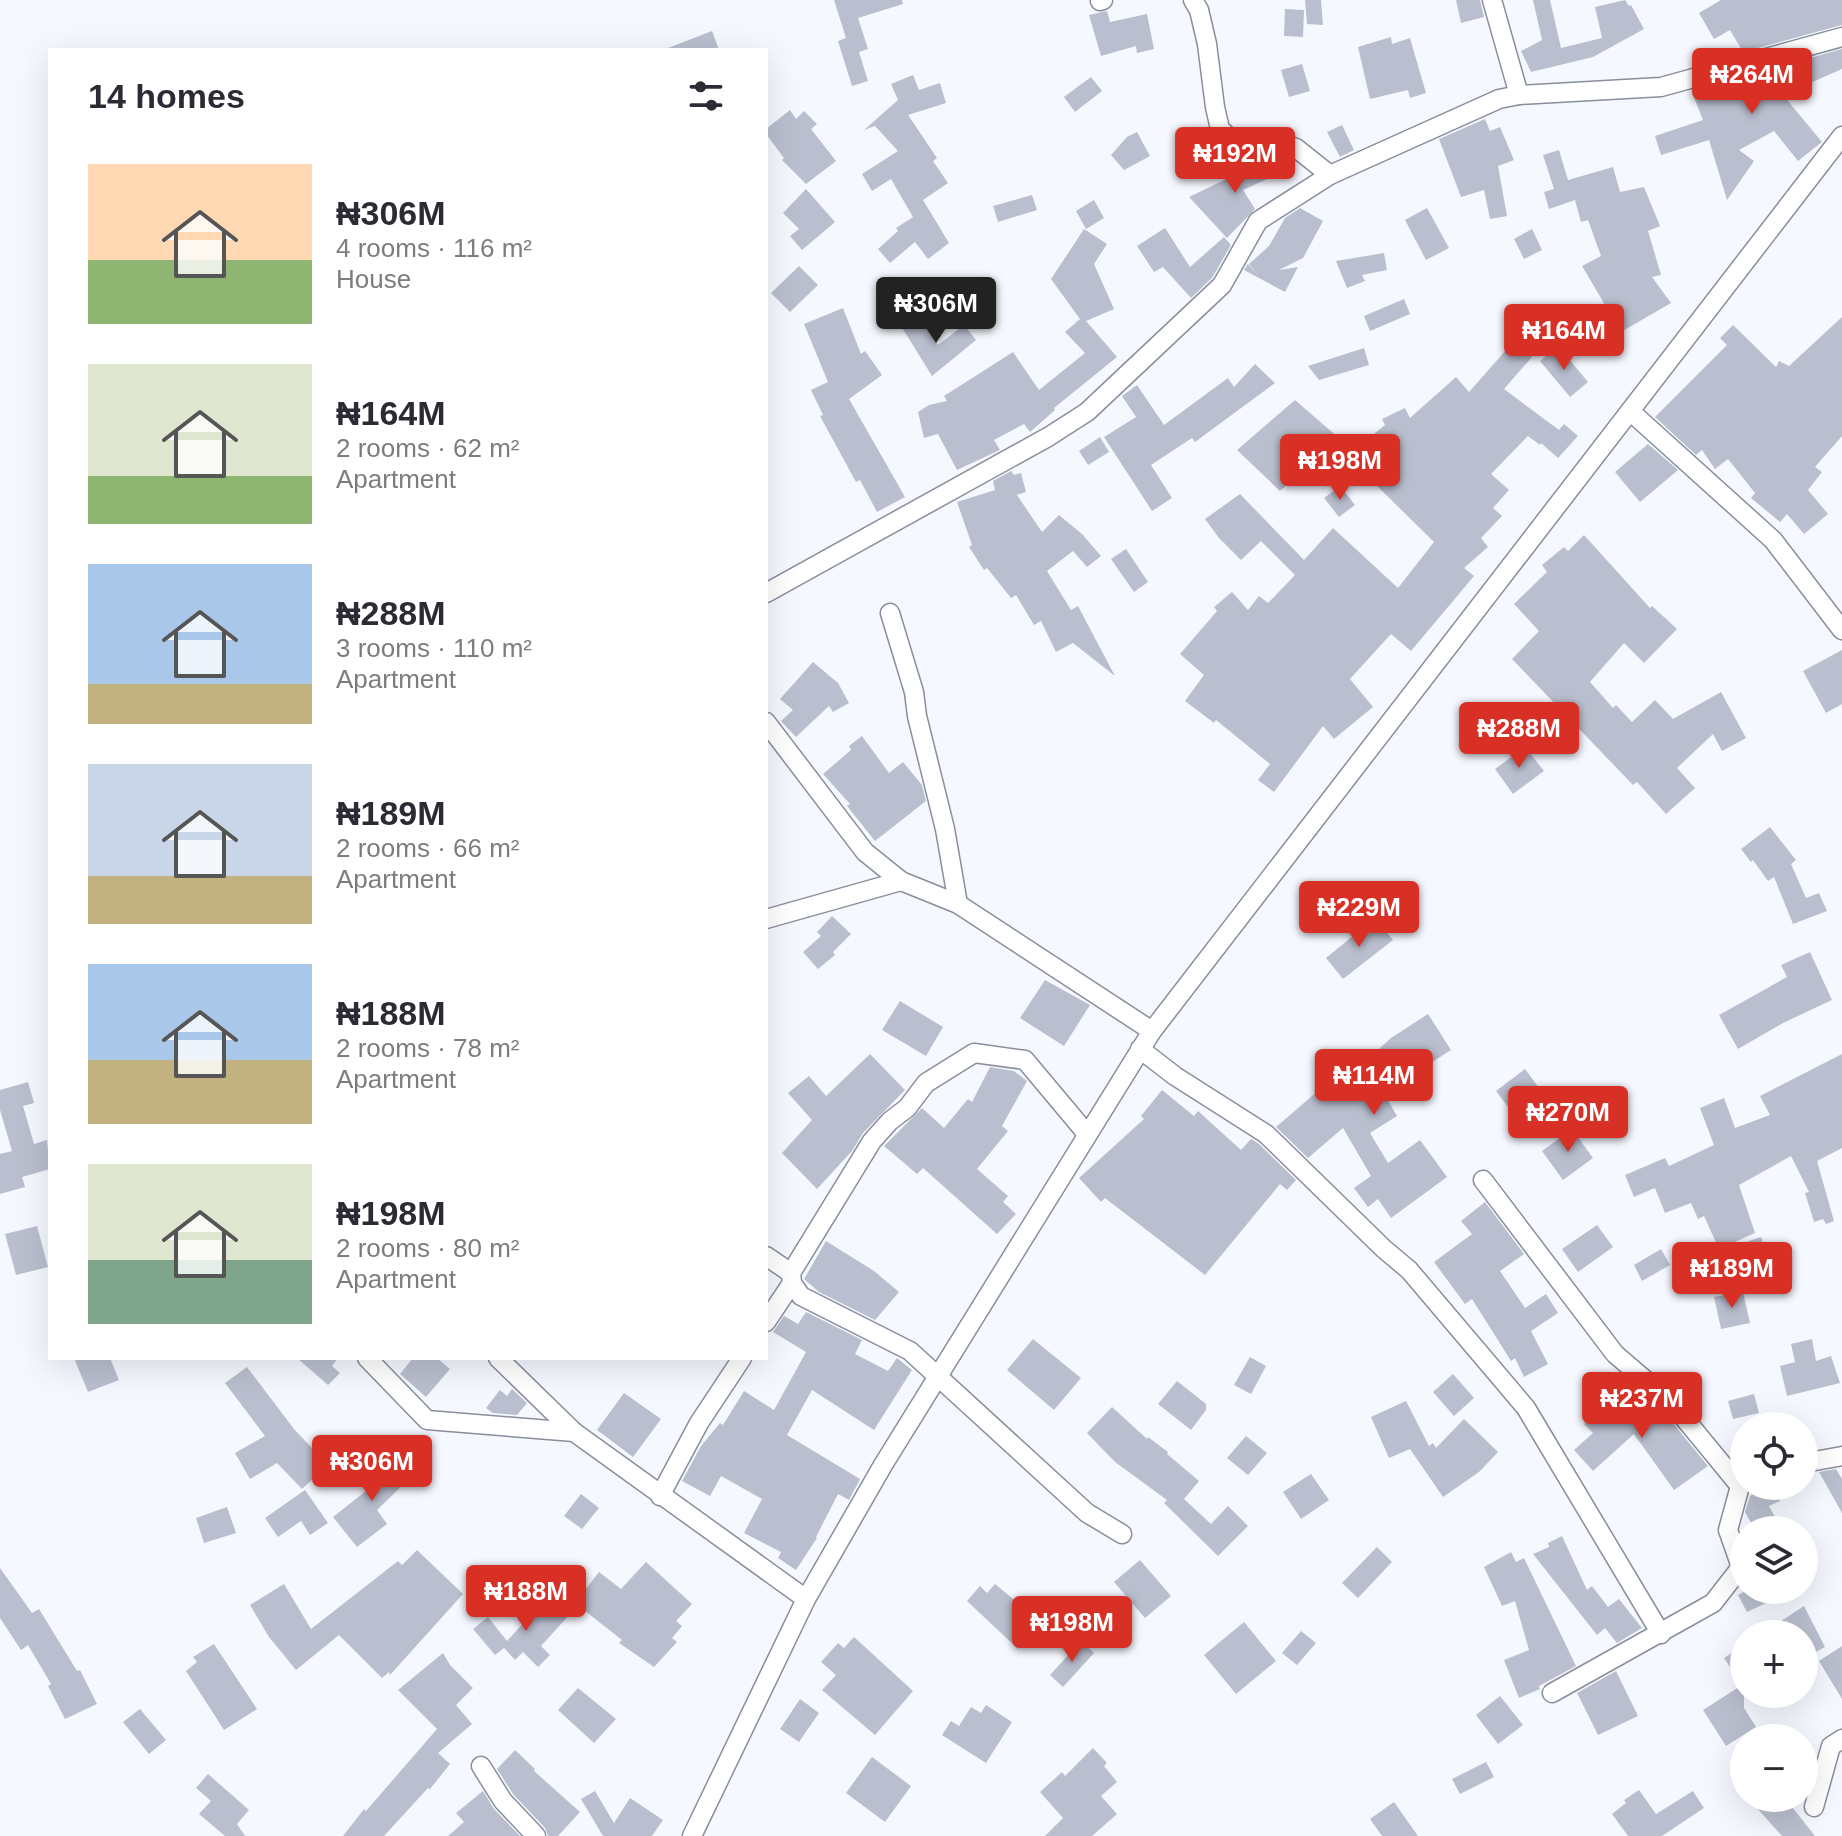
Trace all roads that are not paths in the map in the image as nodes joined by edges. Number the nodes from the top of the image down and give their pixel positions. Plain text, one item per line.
1 (1193, 0) edge
2 (1492, 0) edge
3 (1842, 37) edge
4 (1519, 95) junction
5 (1842, 136) edge
6 (1330, 175) junction
7 (1630, 411) junction
8 (768, 592) edge
9 (890, 613) dead end
10 (1842, 630) edge
11 (768, 725) edge
12 (901, 881) junction
13 (958, 904) junction
14 (768, 918) edge
15 (1152, 1031) junction
16 (1140, 1049) junction
17 (1087, 1134) junction
18 (1483, 1180) dead end
19 (768, 1258) edge
20 (792, 1278) junction
21 (768, 1319) edge
22 (369, 1360) edge
23 (500, 1360) edge
24 (741, 1360) edge
25 (939, 1379) junction
26 (574, 1432) junction
27 (1842, 1456) edge
28 (1818, 1460) edge
29 (1730, 1471) edge
30 (660, 1496) junction
31 (1737, 1500) edge
32 (1122, 1534) dead end
33 (806, 1599) junction
34 (1661, 1634) junction
35 (1552, 1693) dead end
36 (1842, 1739) edge
37 (481, 1766) dead end
38 (1818, 1793) edge
39 (536, 1836) edge
40 (692, 1836) edge

1 - 6 street
2 - 4 street
3 - 4 street
4 - 6 street
5 - 7 street
6 - 8 street
7 - 10 street
7 - 15 street
9 - 13 street
11 - 12 street
12 - 13 street
12 - 14 street
13 - 15 street
15 - 16 street
16 - 17 street
16 - 34 street
17 - 20 street
17 - 25 street
18 - 29 street
19 - 20 street
20 - 21 street
20 - 25 street
22 - 26 street
23 - 26 street
24 - 30 street
25 - 32 street
25 - 33 street
26 - 30 street
27 - 28 street
30 - 33 street
31 - 34 street
33 - 40 street
34 - 35 street
36 - 38 street
37 - 39 street

